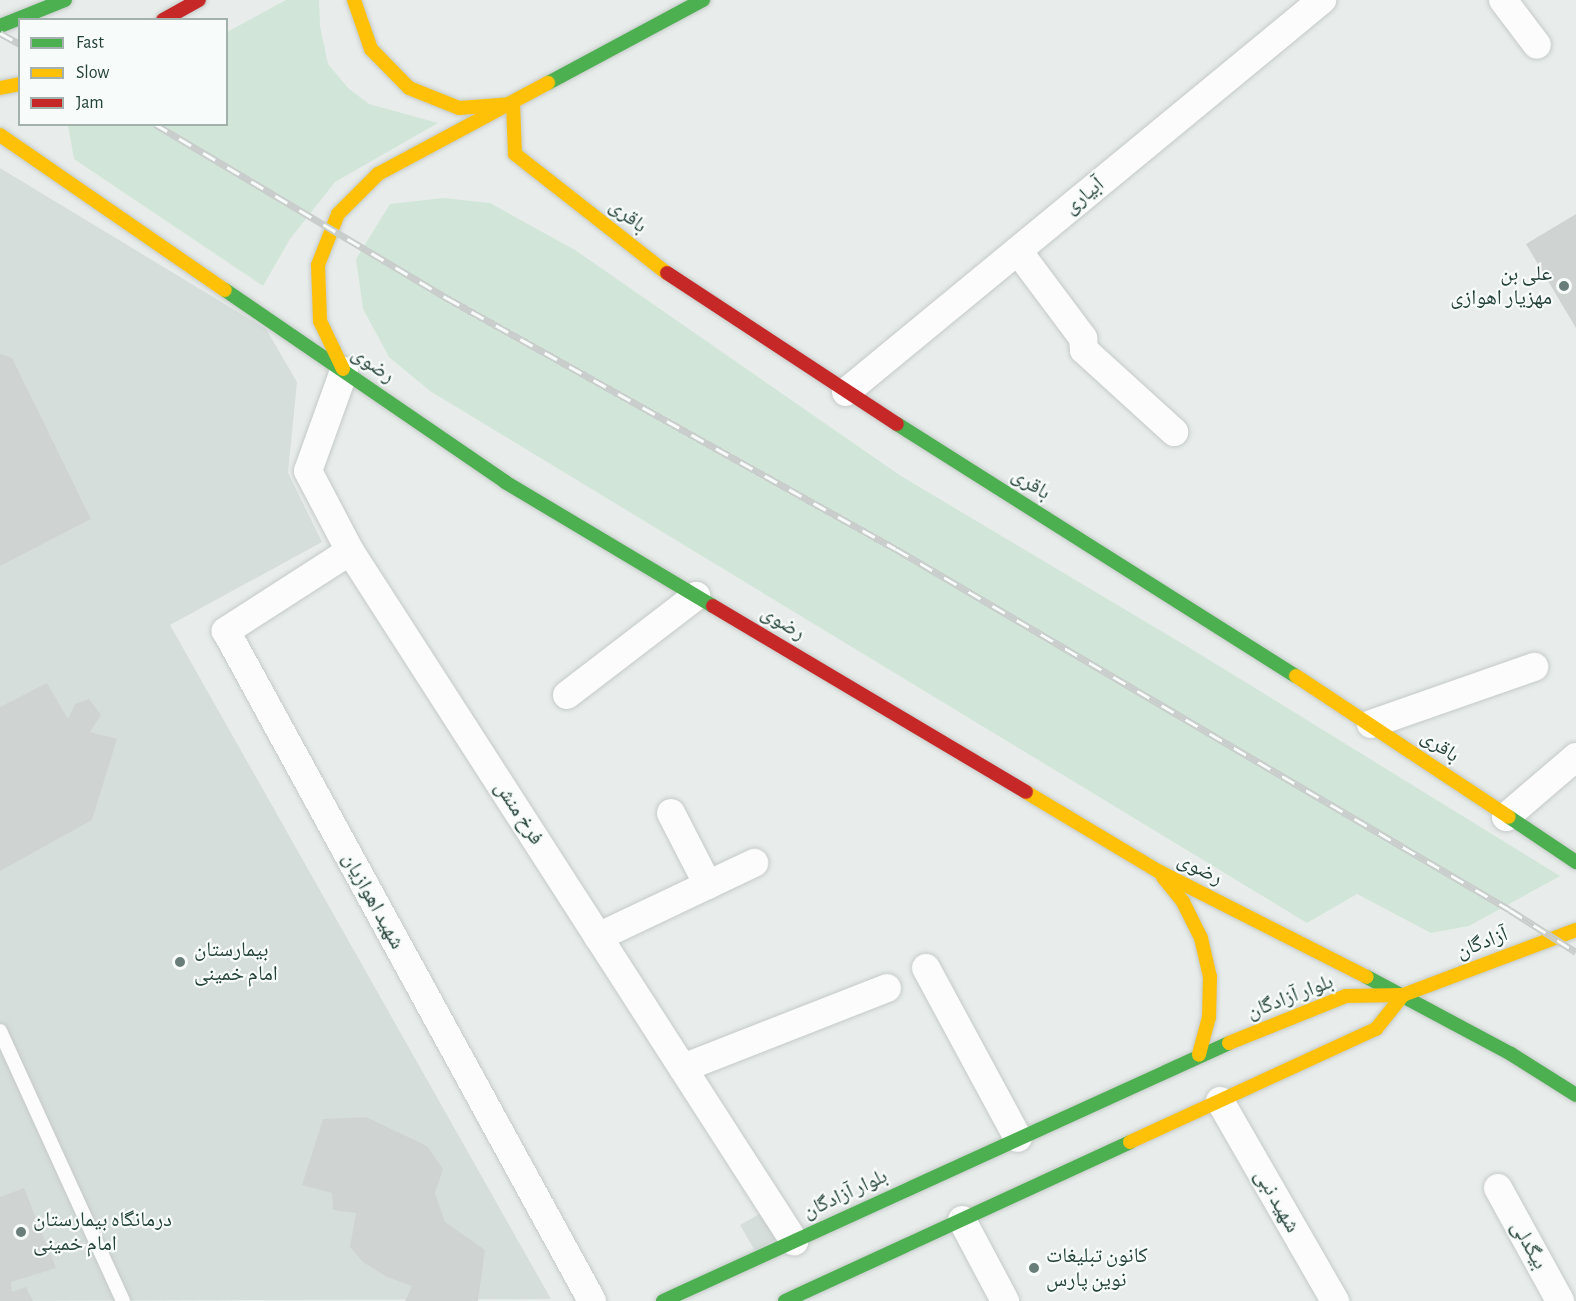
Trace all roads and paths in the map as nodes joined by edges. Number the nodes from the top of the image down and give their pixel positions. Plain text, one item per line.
1 (65, 0) edge
2 (199, 0) edge
3 (354, 0) edge
4 (703, 0) edge
5 (1322, 0) edge
6 (1503, 0) edge
7 (20, 18) edge
8 (167, 18) edge
9 (18, 19) edge
10 (0, 26) edge
11 (1537, 45) dead end
12 (18, 84) edge
13 (0, 88) edge
14 (513, 104) junction
15 (0, 135) edge
16 (1018, 251) junction
17 (344, 371) junction
18 (846, 392) junction
19 (1174, 432) dead end
20 (350, 551) junction
21 (696, 596) junction
22 (1534, 666) dead end
23 (567, 694) dead end
24 (1371, 724) junction
25 (1576, 757) edge
26 (670, 813) dead end
27 (1506, 817) junction
28 (1576, 862) edge
29 (754, 863) dead end
30 (1158, 871) junction
31 (708, 885) junction
32 (1576, 930) edge
33 (598, 937) junction
34 (926, 968) dead end
35 (888, 988) dead end
36 (1403, 995) junction
37 (0, 1031) edge
38 (1198, 1055) junction
39 (683, 1068) junction
40 (1576, 1095) edge
41 (1220, 1101) junction
42 (1017, 1138) junction
43 (1498, 1188) dead end
44 (962, 1220) junction
45 (794, 1241) junction
46 (123, 1301) edge
47 (592, 1301) edge
48 (663, 1301) edge
49 (785, 1301) edge
50 (1005, 1301) edge
51 (1335, 1301) edge
52 (1560, 1301) edge

1 - 7 main road
2 - 8 main road
3 - 14 main road
4 - 14 main road
5 - 16 street, آبیاری
6 - 11 street
9 - 10 main road
12 - 13 main road
14 - 17 main road
14 - 18 main road, باقری
15 - 17 main road, رضوی
16 - 18 street, آبیاری
16 - 19 street
17 - 20 street, فرخ منش
17 - 21 main road, رضوی
18 - 24 main road, باقری
20 - 33 street, فرخ منش
20 - 47 street, شهید اهوازیان
21 - 23 street
21 - 30 main road, رضوی
22 - 24 street
24 - 27 main road, باقری
25 - 27 street
26 - 31 street
27 - 28 main road, باقری
29 - 31 street
30 - 36 main road, رضوی
30 - 38 main road
31 - 33 street
32 - 36 main road, آزادگان
33 - 39 street, فرخ منش
34 - 42 street
35 - 39 street
36 - 38 main road, بلوار آزادگان
36 - 40 main road, رضوی
36 - 41 main road
37 - 46 lane
38 - 42 main road, بلوار آزادگان
39 - 45 street, فرخ منش
41 - 44 main road
41 - 51 street, شهید نبی
42 - 45 main road, بلوار آزادگان
43 - 52 street, بیگدلی
44 - 49 main road
44 - 50 street
45 - 48 main road, بلوار آزادگان

